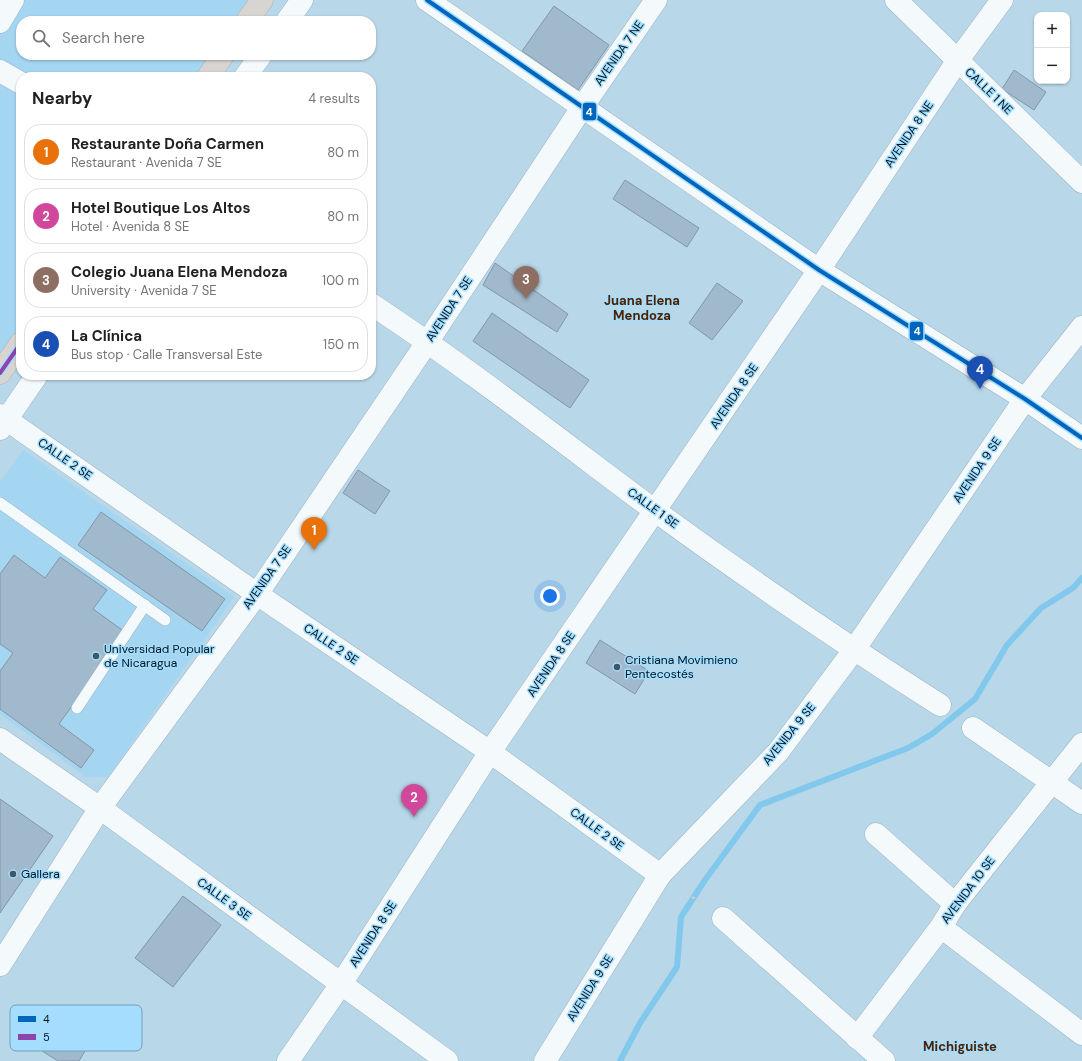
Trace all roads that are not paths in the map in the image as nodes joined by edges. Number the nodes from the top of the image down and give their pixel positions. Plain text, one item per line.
1 (13, 0) edge
2 (262, 0) edge
3 (302, 0) edge
4 (427, 0) edge
5 (656, 0) edge
6 (896, 0) edge
7 (1002, 0) edge
8 (251, 16) edge
9 (291, 16) edge
10 (0, 22) edge
11 (220, 60) edge
12 (257, 60) edge
13 (958, 60) junction
14 (0, 71) edge
15 (211, 72) edge
16 (249, 72) edge
17 (16, 80) edge
18 (582, 106) junction
19 (1082, 182) edge
20 (819, 270) junction
21 (376, 307) edge
22 (1082, 327) edge
23 (428, 341) junction
24 (16, 350) edge
25 (0, 373) edge
26 (33, 380) edge
27 (1025, 399) junction
28 (2, 421) edge
29 (1082, 438) edge
30 (0, 503) edge
31 (656, 511) junction
32 (257, 594) junction
33 (145, 605) junction
34 (166, 620) dead end
35 (854, 650) junction
36 (940, 705) dead end
37 (77, 708) dead end
38 (973, 728) dead end
39 (0, 739) edge
40 (1082, 744) edge
41 (490, 752) junction
42 (1052, 783) junction
43 (1082, 803) edge
44 (100, 808) junction
45 (876, 834) dead end
46 (660, 875) junction
47 (956, 904) junction
48 (723, 918) road end
49 (941, 927) junction
50 (0, 965) edge
51 (341, 984) junction
52 (1082, 1034) edge
53 (857, 1038) junction
54 (288, 1061) edge
55 (447, 1061) edge
56 (545, 1061) edge
57 (884, 1061) edge

1 - 10 street
2 - 8 highway
3 - 9 street
4 - 18 street
5 - 18 street, AVENIDA 7 NE
6 - 13 street, CALLE 1 NE
7 - 13 street, AVENIDA 8 NE
11 - 15 highway
12 - 16 street
13 - 19 street, CALLE 1 NE
13 - 20 street, AVENIDA 8 NE
14 - 17 street
18 - 20 street
18 - 23 street, AVENIDA 7 SE
20 - 27 street
20 - 31 street, AVENIDA 8 SE
21 - 23 street, CALLE 1 SE
22 - 27 street, AVENIDA 9 SE
23 - 31 street, CALLE 1 SE
23 - 32 street, AVENIDA 7 SE
24 - 25 highway
26 - 28 street
27 - 29 street
27 - 35 street, AVENIDA 9 SE
28 - 32 street, CALLE 2 SE
30 - 33 lane
31 - 35 street, CALLE 1 SE
31 - 41 street, AVENIDA 8 SE
32 - 41 street, CALLE 2 SE
32 - 44 street, AVENIDA 7 SE
33 - 34 lane
33 - 37 lane
35 - 36 street, CALLE 1 SE
35 - 46 street, AVENIDA 9 SE
38 - 42 street
39 - 44 street, CALLE 3 SE
40 - 42 street, AVENIDA 10 SE
41 - 46 street, CALLE 2 SE
41 - 51 street, AVENIDA 8 SE
42 - 43 street
42 - 47 street, AVENIDA 10 SE
44 - 50 street, AVENIDA 7 SE
44 - 51 street, CALLE 3 SE
45 - 47 street
46 - 56 street, AVENIDA 9 SE
47 - 49 street, AVENIDA 10 SE
48 - 53 street
49 - 52 street
49 - 53 street, AVENIDA 10 SE
51 - 54 street, AVENIDA 8 SE
51 - 55 street, CALLE 3 SE
53 - 57 street

